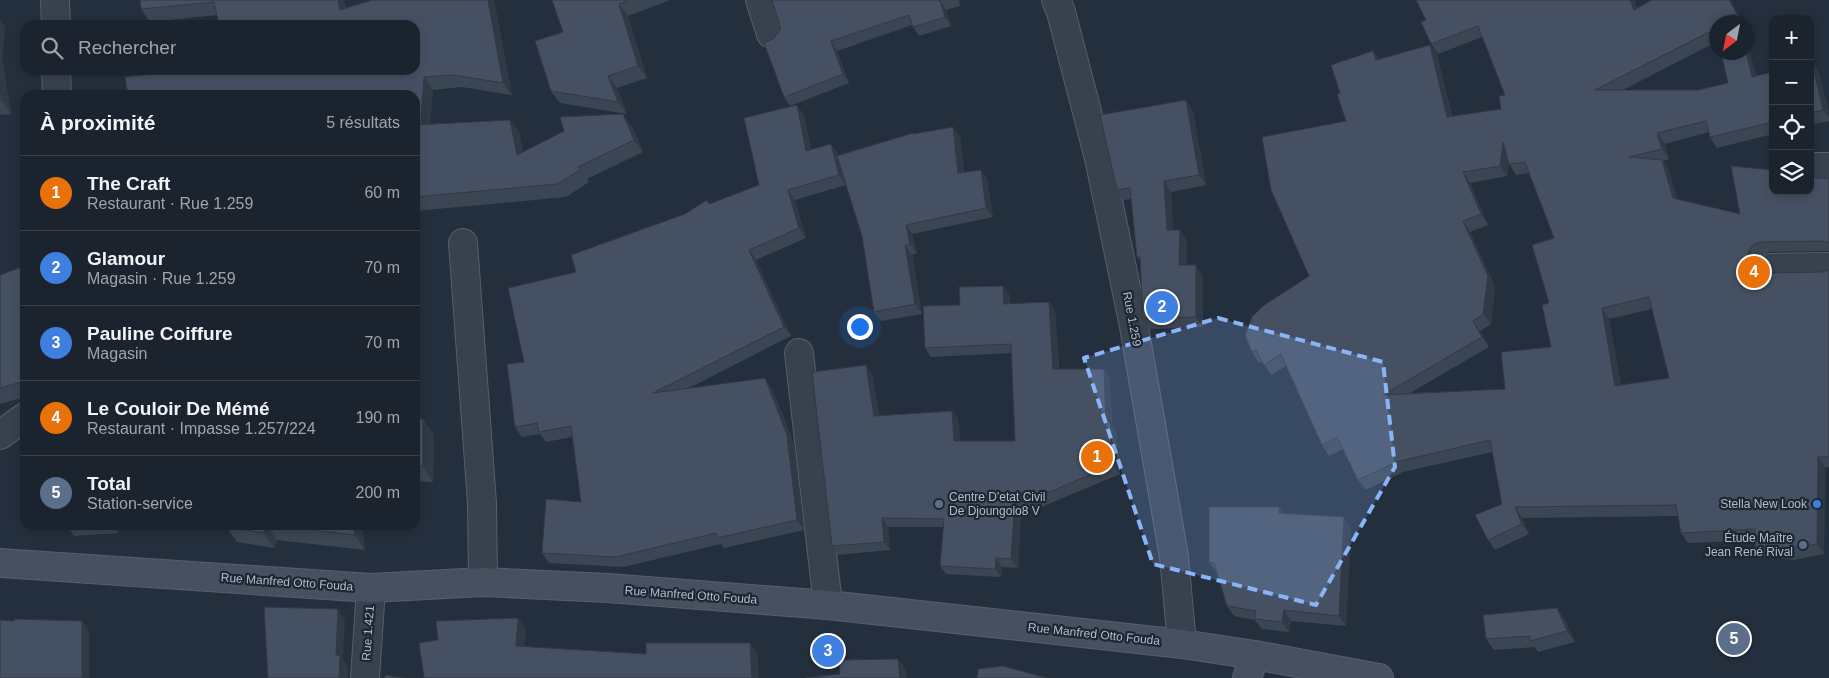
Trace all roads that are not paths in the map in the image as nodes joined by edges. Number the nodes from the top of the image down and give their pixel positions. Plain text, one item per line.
1 (55, 0) edge
2 (760, 0) edge
3 (1056, 0) edge
4 (56, 20) edge
5 (772, 34) dead end
6 (56, 75) edge
7 (57, 90) edge
8 (1814, 167) edge
9 (1829, 168) edge
10 (463, 243) dead end
11 (1829, 266) edge
12 (1770, 268) dead end
13 (799, 353) dead end
14 (20, 421) edge
15 (0, 435) edge
16 (0, 563) edge
17 (483, 582) junction
18 (371, 588) junction
19 (828, 605) junction
20 (1182, 644) junction
21 (1251, 666) edge
22 (365, 678) edge
23 (1379, 678) edge

1 - 4 street
2 - 5 street
3 - 20 street, Rue 1.259
6 - 7 street
8 - 9 street
10 - 17 street
11 - 12 street
13 - 19 street
14 - 15 street
16 - 18 street, Rue Manfred Otto Fouda
17 - 18 street, Rue Manfred Otto Fouda
17 - 19 street, Rue Manfred Otto Fouda
18 - 22 street, Rue 1.421
19 - 20 street, Rue Manfred Otto Fouda
20 - 21 street, Rue Manfred Otto Fouda
21 - 23 street, Rue Manfred Otto Fouda

